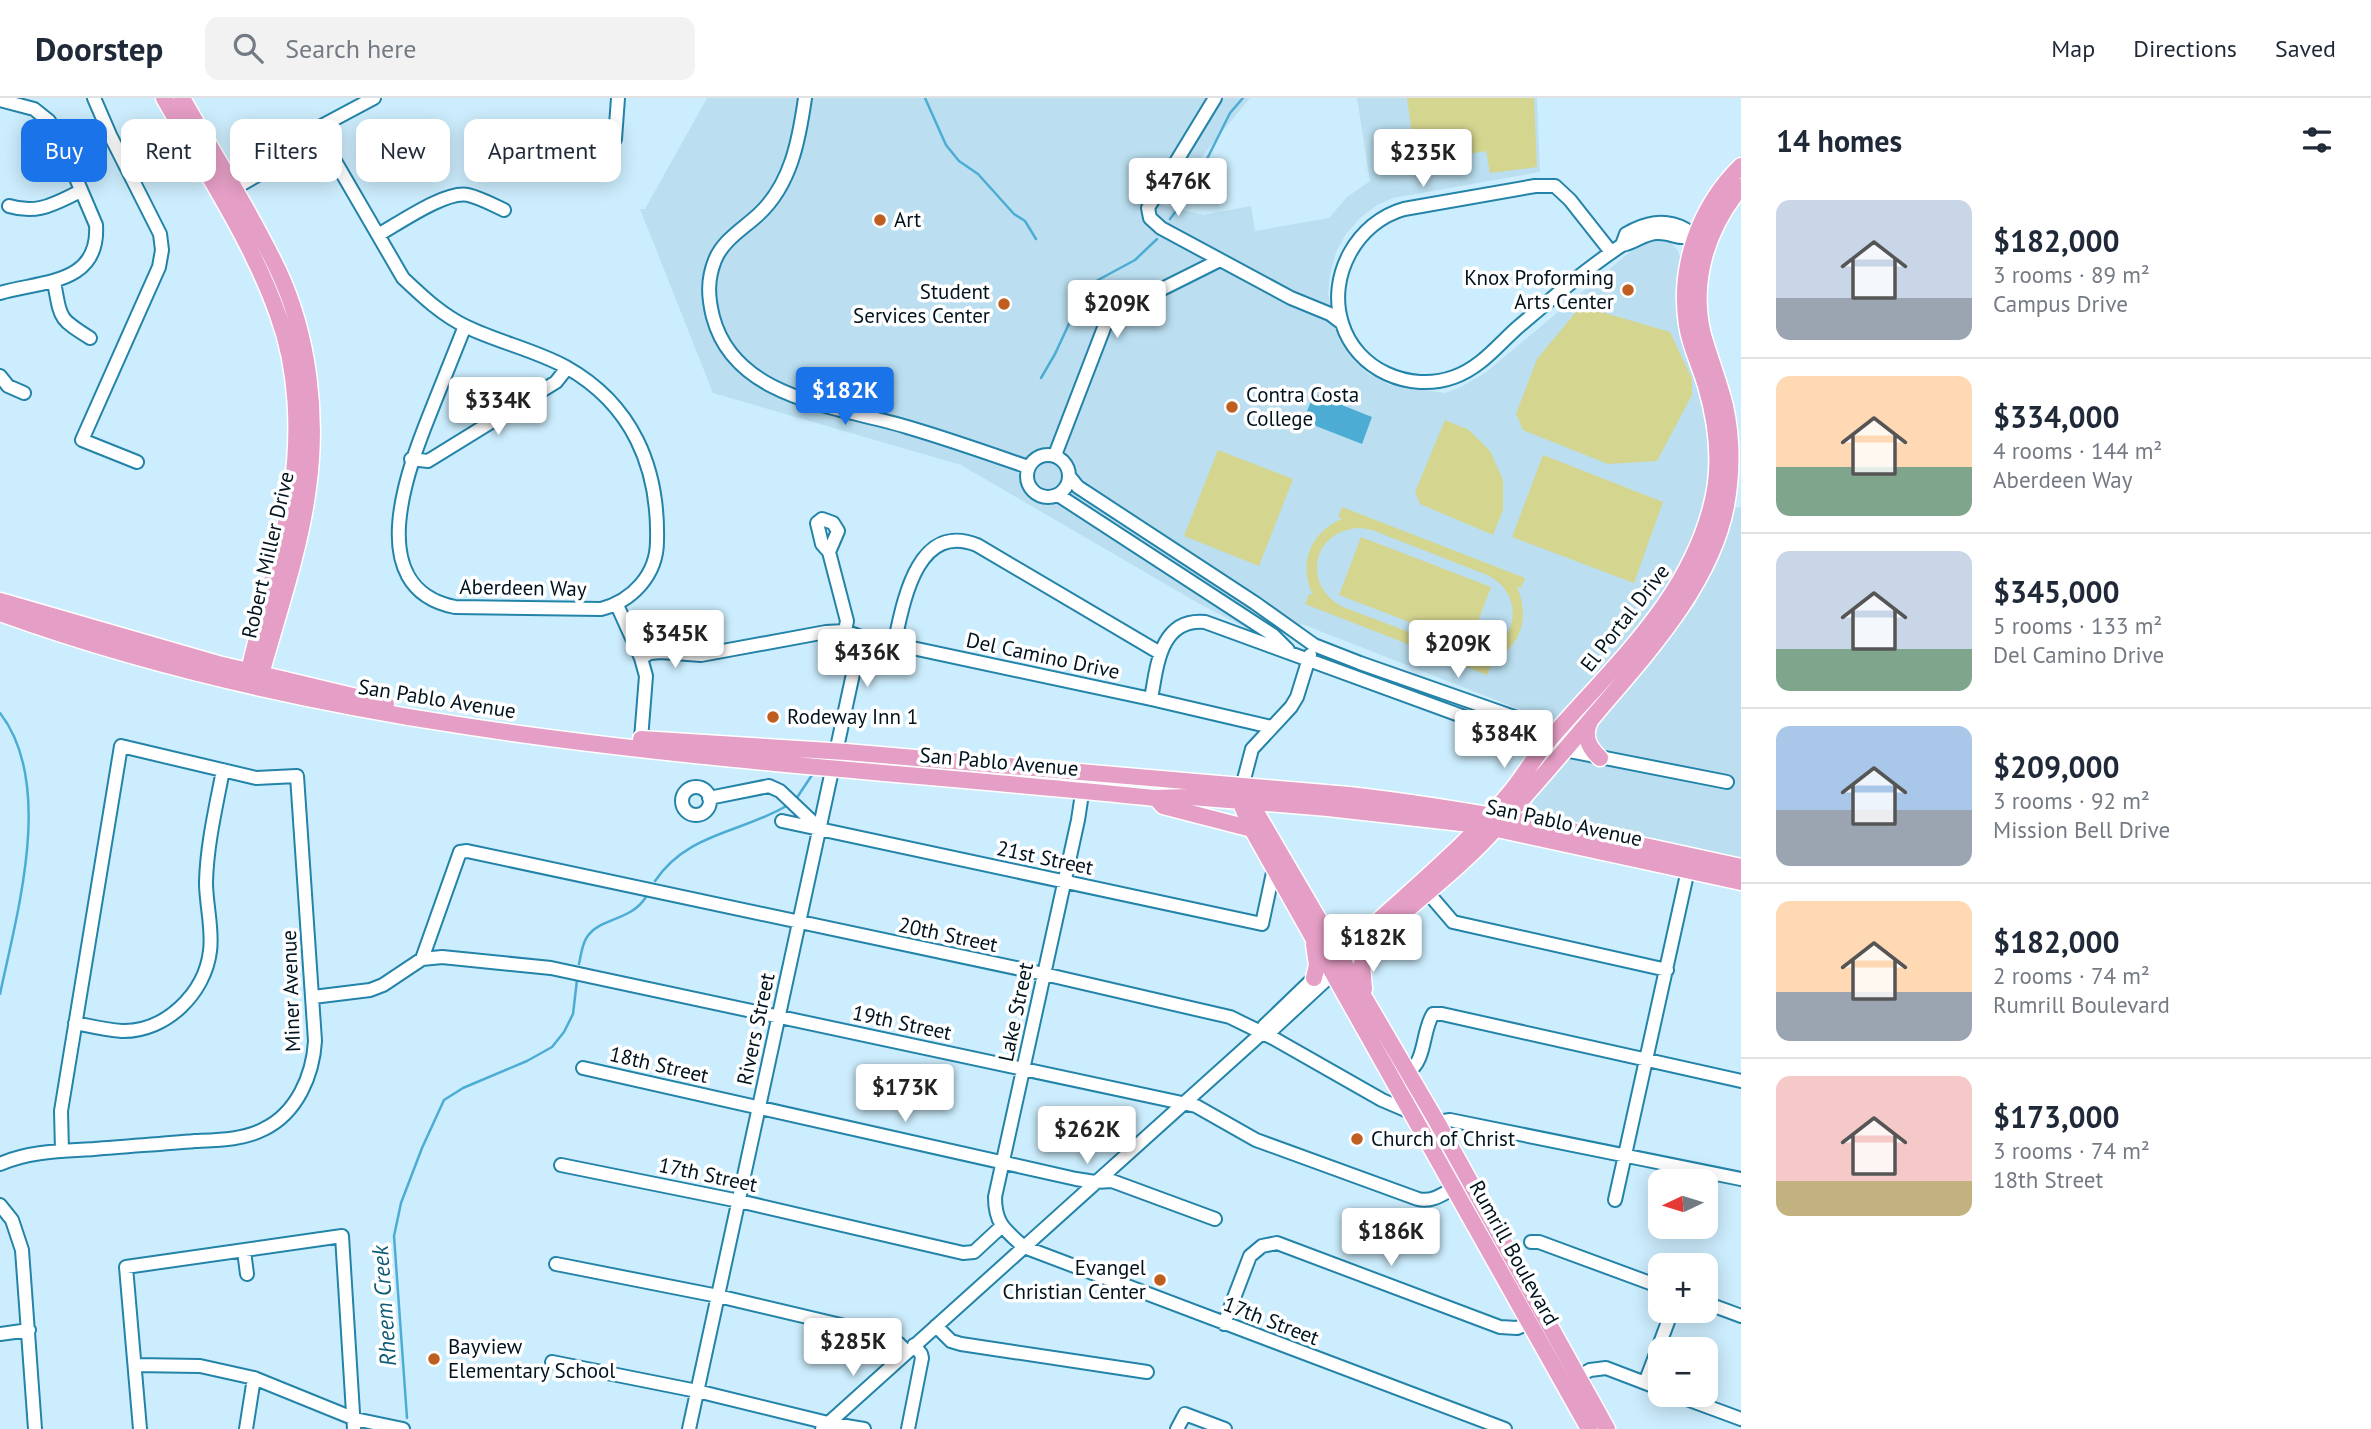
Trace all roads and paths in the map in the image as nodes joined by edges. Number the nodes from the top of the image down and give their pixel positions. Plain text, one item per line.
1 (94, 98) edge
2 (164, 98) edge
3 (182, 98) edge
4 (374, 98) edge
5 (618, 98) edge
6 (805, 98) edge
7 (1215, 98) edge
8 (8, 100) edge
9 (337, 119) edge
10 (616, 119) edge
11 (1741, 166) edge
12 (342, 173) edge
13 (230, 183) junction
14 (1741, 187) edge
15 (81, 191) junction
16 (217, 192) junction
17 (9, 205) dead end
18 (504, 210) dead end
19 (378, 235) junction
20 (1699, 238) junction
21 (1616, 248) junction
22 (1220, 260) junction
23 (54, 282) junction
24 (0, 293) edge
25 (1342, 323) junction
26 (465, 326) junction
27 (90, 338) dead end
28 (567, 368) junction
29 (0, 376) edge
30 (24, 393) dead end
31 (1055, 455) junction
32 (411, 459) junction
33 (137, 462) dead end
34 (1028, 467) junction
35 (1069, 476) junction
36 (1058, 495) junction
37 (829, 552) dead end
38 (0, 601) edge
39 (617, 605) junction
40 (0, 613) edge
41 (845, 631) junction
42 (861, 637) junction
43 (894, 645) junction
44 (1314, 645) junction
45 (1160, 653) junction
46 (1291, 653) junction
47 (641, 658) junction
48 (1308, 660) junction
49 (254, 677) junction
50 (1152, 698) junction
51 (1591, 719) junction
52 (1271, 727) junction
53 (1557, 732) junction
54 (641, 739) junction
55 (1544, 746) junction
56 (1565, 750) junction
57 (836, 751) junction
58 (1600, 758) junction
59 (833, 769) junction
60 (223, 770) junction
61 (1084, 782) junction
62 (1727, 782) dead end
63 (1520, 791) junction
64 (1244, 797) junction
65 (709, 798) dead end
66 (1155, 798) junction
67 (1283, 804) junction
68 (1449, 815) junction
69 (782, 821) dead end
70 (1493, 822) junction
71 (1536, 824) junction
72 (820, 828) junction
73 (1252, 829) junction
74 (1273, 839) junction
75 (1456, 848) junction
76 (1676, 852) junction
77 (1627, 857) junction
78 (1735, 865) edge
79 (1274, 868) junction
80 (1688, 870) junction
81 (1064, 881) junction
82 (1741, 881) edge
83 (1423, 888) junction
84 (799, 923) junction
85 (1313, 935) junction
86 (1370, 941) junction
87 (422, 959) junction
88 (1337, 963) junction
89 (1667, 970) junction
90 (1044, 974) junction
91 (1314, 978) junction
92 (313, 997) junction
93 (1366, 998) junction
94 (779, 1016) junction
95 (75, 1023) junction
96 (1262, 1032) junction
97 (1646, 1059) junction
98 (583, 1068) dead end
99 (1023, 1069) junction
100 (1408, 1072) junction
101 (1741, 1081) edge
102 (1402, 1097) junction
103 (1182, 1104) junction
104 (759, 1107) junction
105 (1410, 1112) junction
106 (1437, 1122) junction
107 (62, 1151) junction
108 (1625, 1156) junction
109 (1002, 1163) junction
110 (0, 1164) edge
111 (561, 1165) dead end
112 (1469, 1179) junction
113 (1741, 1179) edge
114 (1095, 1182) junction
115 (1454, 1188) junction
116 (1615, 1200) dead end
117 (739, 1201) junction
118 (0, 1205) edge
119 (1215, 1219) dead end
120 (1001, 1227) junction
121 (1531, 1242) dead end
122 (1024, 1247) junction
123 (244, 1251) junction
124 (556, 1264) dead end
125 (247, 1274) dead end
126 (1648, 1281) edge
127 (718, 1296) junction
128 (1718, 1307) edge
129 (1741, 1316) edge
130 (1529, 1323) junction
131 (1668, 1323) edge
132 (1224, 1324) junction
133 (936, 1326) junction
134 (29, 1330) junction
135 (0, 1334) edge
136 (910, 1348) junction
137 (552, 1362) dead end
138 (135, 1365) junction
139 (1147, 1372) dead end
140 (1579, 1376) junction
141 (254, 1378) junction
142 (1645, 1383) junction
143 (1648, 1384) edge
144 (1564, 1385) junction
145 (697, 1391) junction
146 (1708, 1407) edge
147 (1741, 1419) edge
148 (355, 1424) edge
149 (825, 1426) edge
150 (35, 1429) edge
151 (140, 1429) edge
152 (246, 1429) edge
153 (403, 1429) edge
154 (689, 1429) edge
155 (864, 1429) edge
156 (908, 1429) edge
157 (1177, 1429) edge
158 (1225, 1429) edge
159 (1505, 1429) edge
160 (1589, 1429) edge
161 (1607, 1429) edge

1 - 33 street
2 - 16 main road, Robert Miller Drive
3 - 13 main road, Robert Miller Drive
4 - 9 street
5 - 10 street
6 - 34 street
7 - 22 street
8 - 15 street
11 - 20 main road, El Portal Drive
12 - 19 street
13 - 16 street
13 - 49 main road, Robert Miller Drive
14 - 20 main road, El Portal Drive
15 - 17 street
15 - 23 street
16 - 49 main road, Robert Miller Drive
18 - 19 street
19 - 26 street
20 - 21 street
20 - 51 main road, El Portal Drive
20 - 53 main road, El Portal Drive
21 - 25 street
21 - 25 street
22 - 25 street
22 - 31 street
23 - 24 street
23 - 27 street
26 - 28 street
26 - 32 street, Aberdeen Way
28 - 32 street
28 - 39 street
29 - 30 street
31 - 34 street
31 - 35 street
32 - 39 street, Aberdeen Way
34 - 36 street
35 - 36 street
35 - 44 street
36 - 46 street
37 - 41 street
38 - 49 main road, San Pablo Avenue
39 - 47 street
40 - 49 main road, San Pablo Avenue
41 - 42 street, Del Camino Drive
41 - 47 street, Del Camino Drive
42 - 43 street, Del Camino Drive
42 - 57 street, Rivers Street
43 - 45 street
43 - 50 street, Del Camino Drive
44 - 48 street
44 - 53 street
45 - 46 street
45 - 50 street
46 - 48 street
47 - 54 street
48 - 52 street
48 - 55 street
49 - 54 main road, San Pablo Avenue
49 - 59 main road, San Pablo Avenue
50 - 52 street, Del Camino Drive
51 - 56 main road, El Portal Drive
51 - 58 main road
52 - 64 street
53 - 55 main road, El Portal Drive
53 - 56 street
54 - 57 main road, San Pablo Avenue
55 - 56 street
55 - 63 main road, El Portal Drive
56 - 58 street
56 - 63 main road, El Portal Drive
57 - 59 street, Rivers Street
57 - 61 main road, San Pablo Avenue
58 - 62 street
59 - 61 main road, San Pablo Avenue
59 - 72 street, Rivers Street
60 - 92 street, Miner Avenue
60 - 95 street
60 - 95 street
61 - 64 main road, San Pablo Avenue
61 - 66 main road, San Pablo Avenue
61 - 81 street, Lake Street
63 - 68 main road
63 - 70 main road, El Portal Drive
63 - 71 main road
64 - 66 main road, San Pablo Avenue
64 - 67 main road, San Pablo Avenue
64 - 68 main road, San Pablo Avenue
64 - 73 main road, Rumrill Boulevard
64 - 74 main road, Rumrill Boulevard
65 - 72 street, 21st Street
66 - 73 main road
67 - 68 main road, San Pablo Avenue
67 - 74 main road
68 - 70 main road, San Pablo Avenue
68 - 75 main road
69 - 72 street, 21st Street
70 - 71 main road, San Pablo Avenue
70 - 75 main road
70 - 77 main road, San Pablo Avenue
70 - 83 main road
71 - 76 main road, San Pablo Avenue
72 - 81 street, 21st Street
72 - 84 street, Rivers Street
73 - 79 main road, Rumrill Boulevard
74 - 88 main road, Rumrill Boulevard
75 - 83 main road
76 - 77 main road
76 - 78 main road, San Pablo Avenue
77 - 80 main road, San Pablo Avenue
78 - 80 main road
79 - 81 street, 21st Street
79 - 85 main road, Rumrill Boulevard
80 - 82 main road, San Pablo Avenue
80 - 89 street
81 - 90 street, Lake Street
83 - 86 main road
83 - 88 main road
83 - 89 street
84 - 87 street, 20th Street
84 - 90 street, 20th Street
84 - 94 street, Rivers Street
85 - 88 main road, Rumrill Boulevard
85 - 91 main road
86 - 88 main road
86 - 93 main road
87 - 92 street
87 - 94 street, 19th Street
88 - 91 street
88 - 93 main road, Rumrill Boulevard
88 - 96 street
88 - 102 main road, Rumrill Boulevard
89 - 97 street
90 - 96 street, 20th Street
90 - 99 street, Lake Street
91 - 96 street
92 - 107 street, Miner Avenue
93 - 100 main road, Rumrill Boulevard
94 - 99 street, 19th Street
94 - 104 street, Rivers Street
95 - 107 street
96 - 103 street
96 - 105 street, 20th Street
97 - 100 street
97 - 101 street
97 - 108 street
98 - 104 street, 18th Street
99 - 103 street, 19th Street
99 - 109 street, Lake Street
100 - 106 main road, Rumrill Boulevard
102 - 105 main road, Rumrill Boulevard
102 - 106 main road
103 - 114 street
103 - 115 street, 19th Street
104 - 109 street, 18th Street
104 - 117 street, Rivers Street
105 - 115 main road, Rumrill Boulevard
106 - 108 street
106 - 112 main road, Rumrill Boulevard
107 - 110 street, Miner Avenue
108 - 113 street
108 - 116 street
109 - 114 street, 18th Street
109 - 120 street, Lake Street
111 - 117 street, 17th Street
112 - 115 street, 19th Street
112 - 140 main road, Rumrill Boulevard
114 - 119 street, 18th Street
114 - 122 street
115 - 130 main road, Rumrill Boulevard
117 - 120 street, 17th Street
117 - 127 street, Rivers Street
118 - 134 street
120 - 122 street
121 - 126 street
122 - 132 street, 17th Street
122 - 133 street
123 - 125 street
123 - 138 street
123 - 148 street
124 - 127 street
127 - 136 street
127 - 145 street, Rivers Street
128 - 129 street
130 - 132 street
130 - 144 main road, Rumrill Boulevard
131 - 142 street
132 - 159 street, 17th Street
133 - 136 street
133 - 139 street
134 - 135 street
134 - 150 street
136 - 149 street
136 - 156 street
137 - 145 street
138 - 141 street
138 - 151 street
140 - 142 street
140 - 144 street
140 - 161 main road, Rumrill Boulevard
141 - 148 street
141 - 152 street
142 - 143 street
144 - 160 main road, Rumrill Boulevard
145 - 149 street
145 - 154 street, Rivers Street
146 - 147 street
148 - 153 street
149 - 155 street
157 - 158 street

